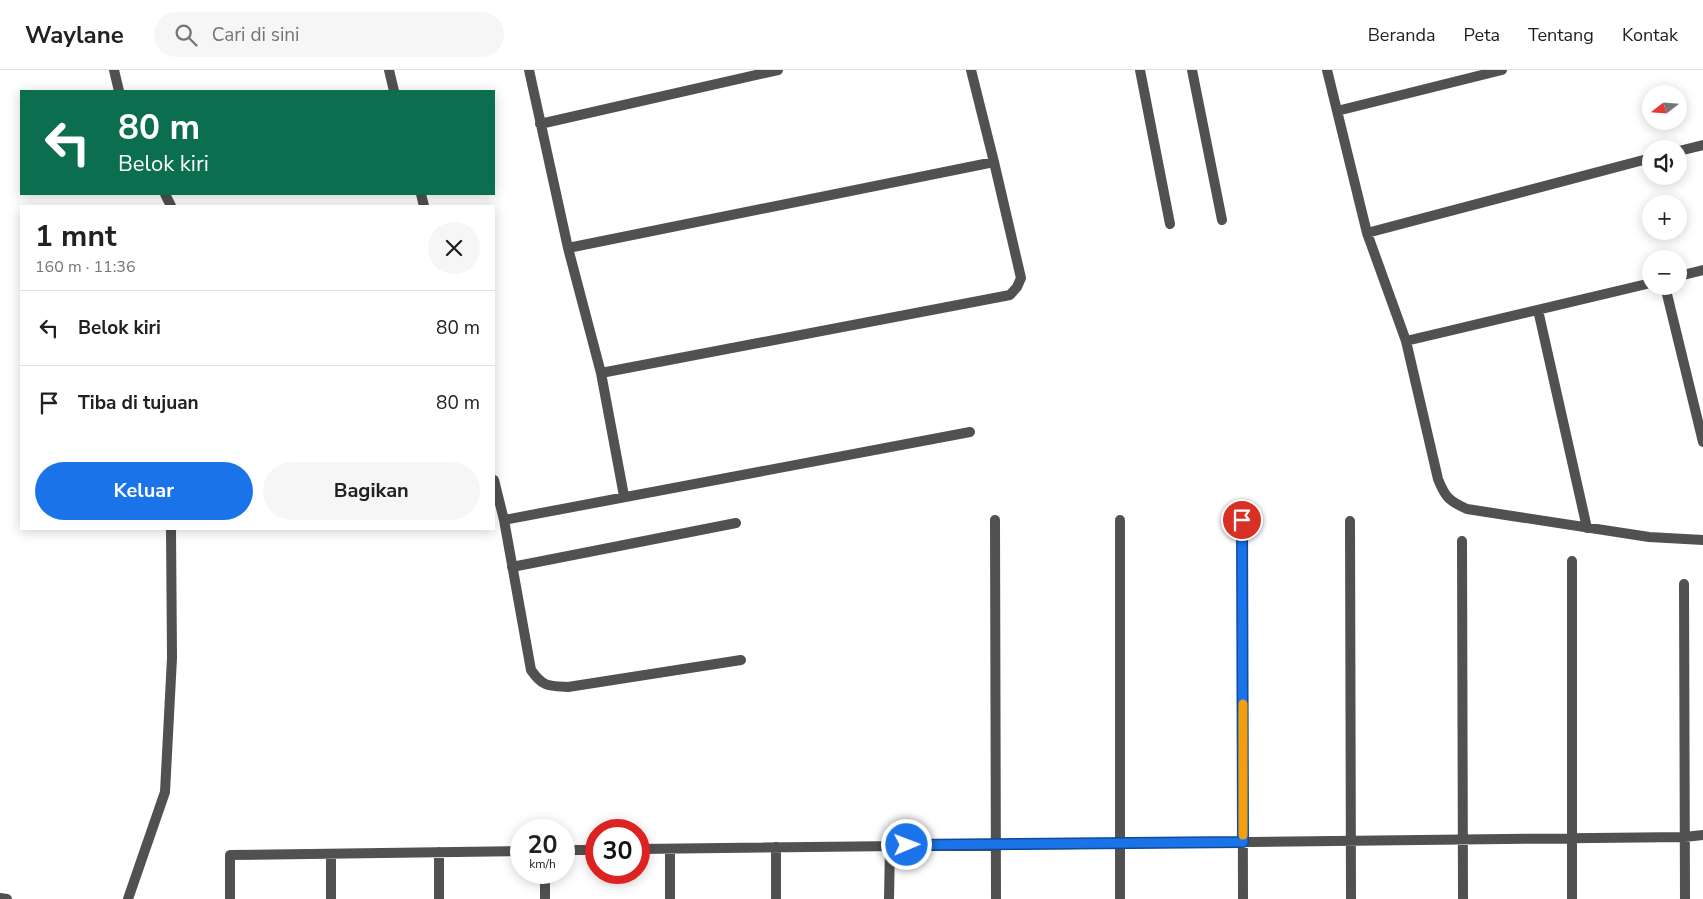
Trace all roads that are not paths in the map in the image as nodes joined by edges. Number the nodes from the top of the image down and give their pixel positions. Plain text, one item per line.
1 (114, 70) edge
2 (389, 70) edge
3 (529, 70) edge
4 (778, 70) edge
5 (971, 70) edge
6 (1140, 70) edge
7 (1192, 70) edge
8 (1327, 70) edge
9 (1502, 70) edge
10 (119, 90) edge
11 (394, 90) edge
12 (1337, 111) junction
13 (540, 124) junction
14 (1703, 145) edge
15 (1687, 149) edge
16 (1642, 160) edge
17 (994, 162) junction
18 (1222, 220) dead end
19 (1170, 224) dead end
20 (1367, 233) junction
21 (568, 248) junction
22 (1703, 270) edge
23 (1687, 274) edge
24 (1642, 285) edge
25 (1667, 295) edge
26 (1538, 310) junction
27 (1406, 341) junction
28 (601, 373) junction
29 (970, 432) dead end
30 (1703, 442) edge
31 (495, 484) edge
32 (624, 496) junction
33 (504, 520) junction
34 (995, 520) dead end
35 (1120, 520) dead end
36 (1242, 520) dead end
37 (1350, 520) dead end
38 (736, 523) dead end
39 (1587, 528) junction
40 (171, 530) edge
41 (1703, 540) edge
42 (1462, 541) dead end
43 (1572, 561) dead end
44 (512, 567) junction
45 (1684, 584) dead end
46 (741, 660) dead end
47 (1703, 836) edge
48 (1685, 837) junction
49 (1572, 838) junction
50 (1462, 839) junction
51 (1351, 841) junction
52 (1243, 842) junction
53 (1120, 843) junction
54 (996, 844) junction
55 (890, 845) junction
56 (776, 847) junction
57 (650, 849) edge
58 (670, 849) junction
59 (510, 851) edge
60 (439, 852) junction
61 (331, 854) junction
62 (545, 884) edge
63 (0, 898) edge
64 (7, 899) edge
65 (128, 899) edge
66 (230, 899) edge
67 (330, 899) edge
68 (439, 899) edge
69 (545, 899) edge
70 (670, 899) edge
71 (776, 899) edge
72 (889, 899) edge
73 (996, 899) edge
74 (1120, 899) edge
75 (1243, 899) edge
76 (1351, 899) edge
77 (1463, 899) edge
78 (1572, 899) edge
79 (1685, 899) edge

1 - 10 street
2 - 11 street
3 - 13 street
4 - 13 street
5 - 17 street
6 - 19 street
7 - 18 street
8 - 12 street
9 - 12 street
12 - 20 street
13 - 21 street
14 - 15 street
16 - 20 street
17 - 21 street
17 - 28 street
20 - 27 street
21 - 28 street
22 - 23 street
24 - 26 street
25 - 30 street
26 - 27 street
26 - 39 street
27 - 39 street
28 - 32 street
29 - 32 street
31 - 33 street
32 - 33 street
33 - 44 street
34 - 54 street
35 - 53 street
36 - 52 street
37 - 51 street
38 - 44 street
39 - 41 street
40 - 65 street
42 - 50 street
43 - 49 street
44 - 46 street
45 - 48 street
47 - 48 street
48 - 49 street
48 - 79 street
49 - 50 street
49 - 78 street
50 - 51 street
50 - 77 street
51 - 52 street
51 - 76 street
52 - 53 street
52 - 75 street
53 - 54 street
53 - 74 street
54 - 55 street
54 - 73 street
55 - 56 street
55 - 72 street
56 - 58 street
56 - 71 street
57 - 58 street
58 - 70 street
59 - 60 street
60 - 61 street
60 - 68 street
61 - 66 street
61 - 67 street
62 - 69 street
63 - 64 street

